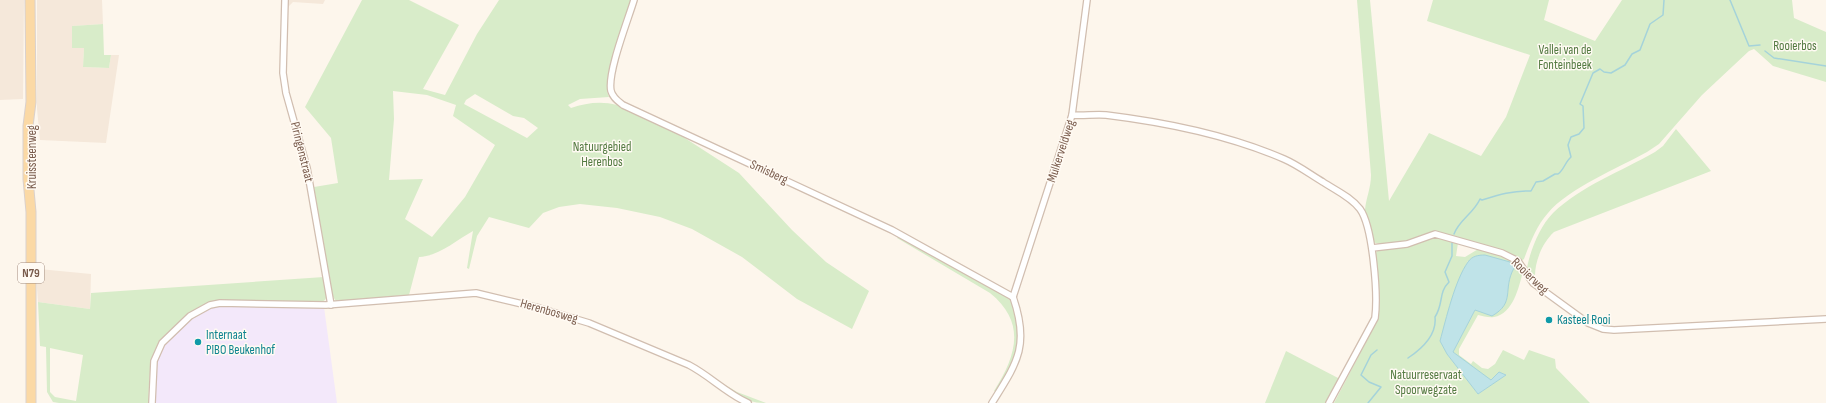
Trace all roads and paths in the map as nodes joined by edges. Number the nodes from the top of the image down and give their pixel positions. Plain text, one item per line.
1 (30, 0) edge
2 (285, 0) edge
3 (634, 0) edge
4 (1087, 0) edge
5 (1072, 115) junction
6 (1372, 248) junction
7 (1013, 297) junction
8 (331, 305) junction
9 (1826, 319) edge
10 (32, 333) junction
11 (31, 403) edge
12 (37, 403) edge
13 (152, 403) edge
14 (748, 403) edge
15 (992, 403) edge
16 (1329, 403) edge

1 - 10 main road, Kruissteenweg / N79
2 - 8 street, Piringenstraat
3 - 7 street, Smisberg
4 - 5 street, Mulkerveldweg
5 - 6 street
5 - 7 street, Mulkerveldweg
6 - 9 street, Rooierweg
6 - 16 street
7 - 15 street
8 - 13 street, Herenbosweg
8 - 14 street, Herenbosweg
10 - 11 main road, Kruissteenweg / N79
10 - 12 main road, Kruissteenweg / N79

